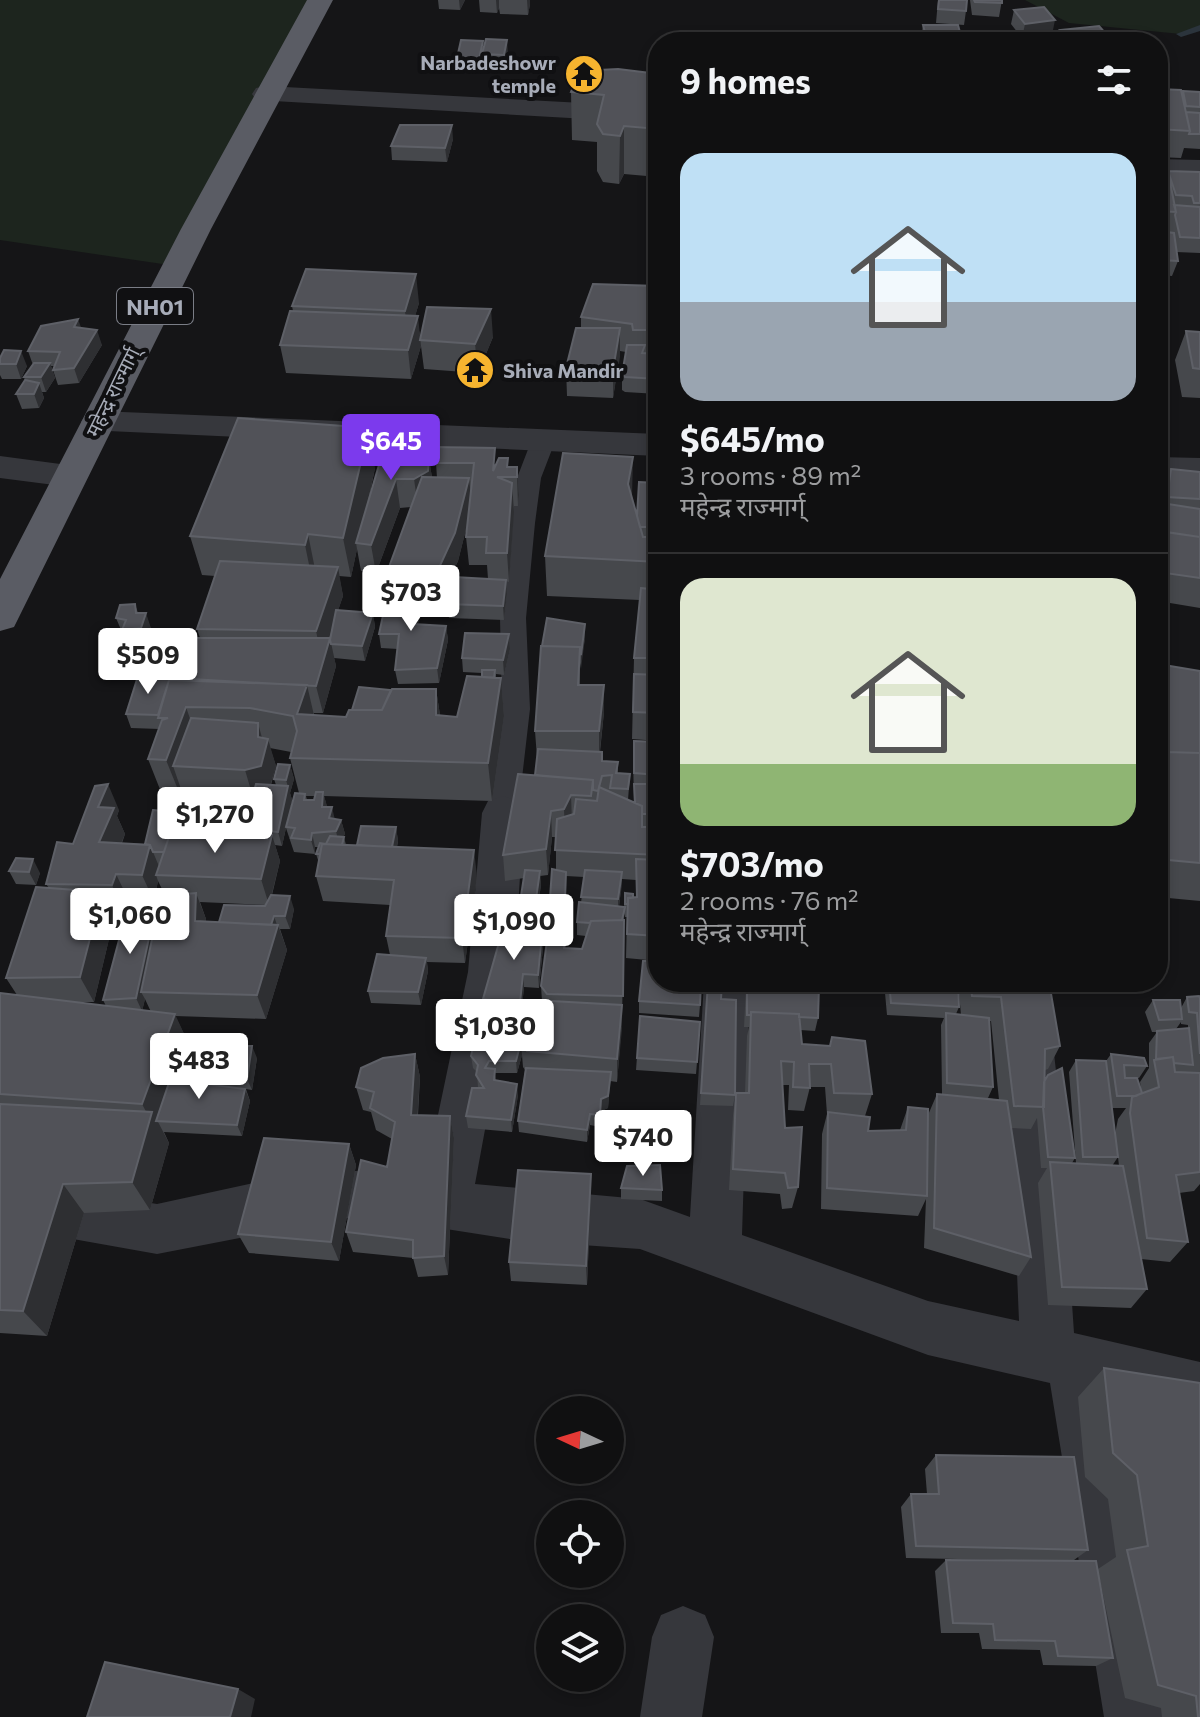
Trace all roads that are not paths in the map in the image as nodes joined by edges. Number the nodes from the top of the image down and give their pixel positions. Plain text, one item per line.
1 (320, 0) edge
2 (266, 94) junction
3 (648, 114) edge
4 (1168, 168) edge
5 (1200, 169) edge
6 (98, 422) junction
7 (544, 439) junction
8 (648, 444) edge
9 (0, 467) edge
10 (1168, 468) edge
11 (1200, 470) edge
12 (70, 475) junction
13 (0, 617) edge
14 (503, 813) joint
15 (727, 992) edge
16 (1024, 992) edge
17 (0, 1202) edge
18 (445, 1204) junction
19 (715, 1249) junction
20 (1061, 1358) junction
21 (1200, 1390) edge
22 (683, 1637) dead end
23 (671, 1717) edge
24 (1135, 1717) edge

1 - 2 highway, महेन्द्र राज्मार्ग् / NH01
2 - 3 street
2 - 6 highway, महेन्द्र राज्मार्ग् / NH01
4 - 5 street
6 - 7 street
6 - 12 highway, महेन्द्र राज्मार्ग् / NH01
7 - 8 street
7 - 14 lane
9 - 12 street
10 - 11 street
12 - 13 highway, महेन्द्र राज्मार्ग् / NH01
14 - 18 street
15 - 19 street
16 - 20 street
17 - 18 street
18 - 19 street
19 - 20 street
20 - 21 street
20 - 24 street
22 - 23 street

